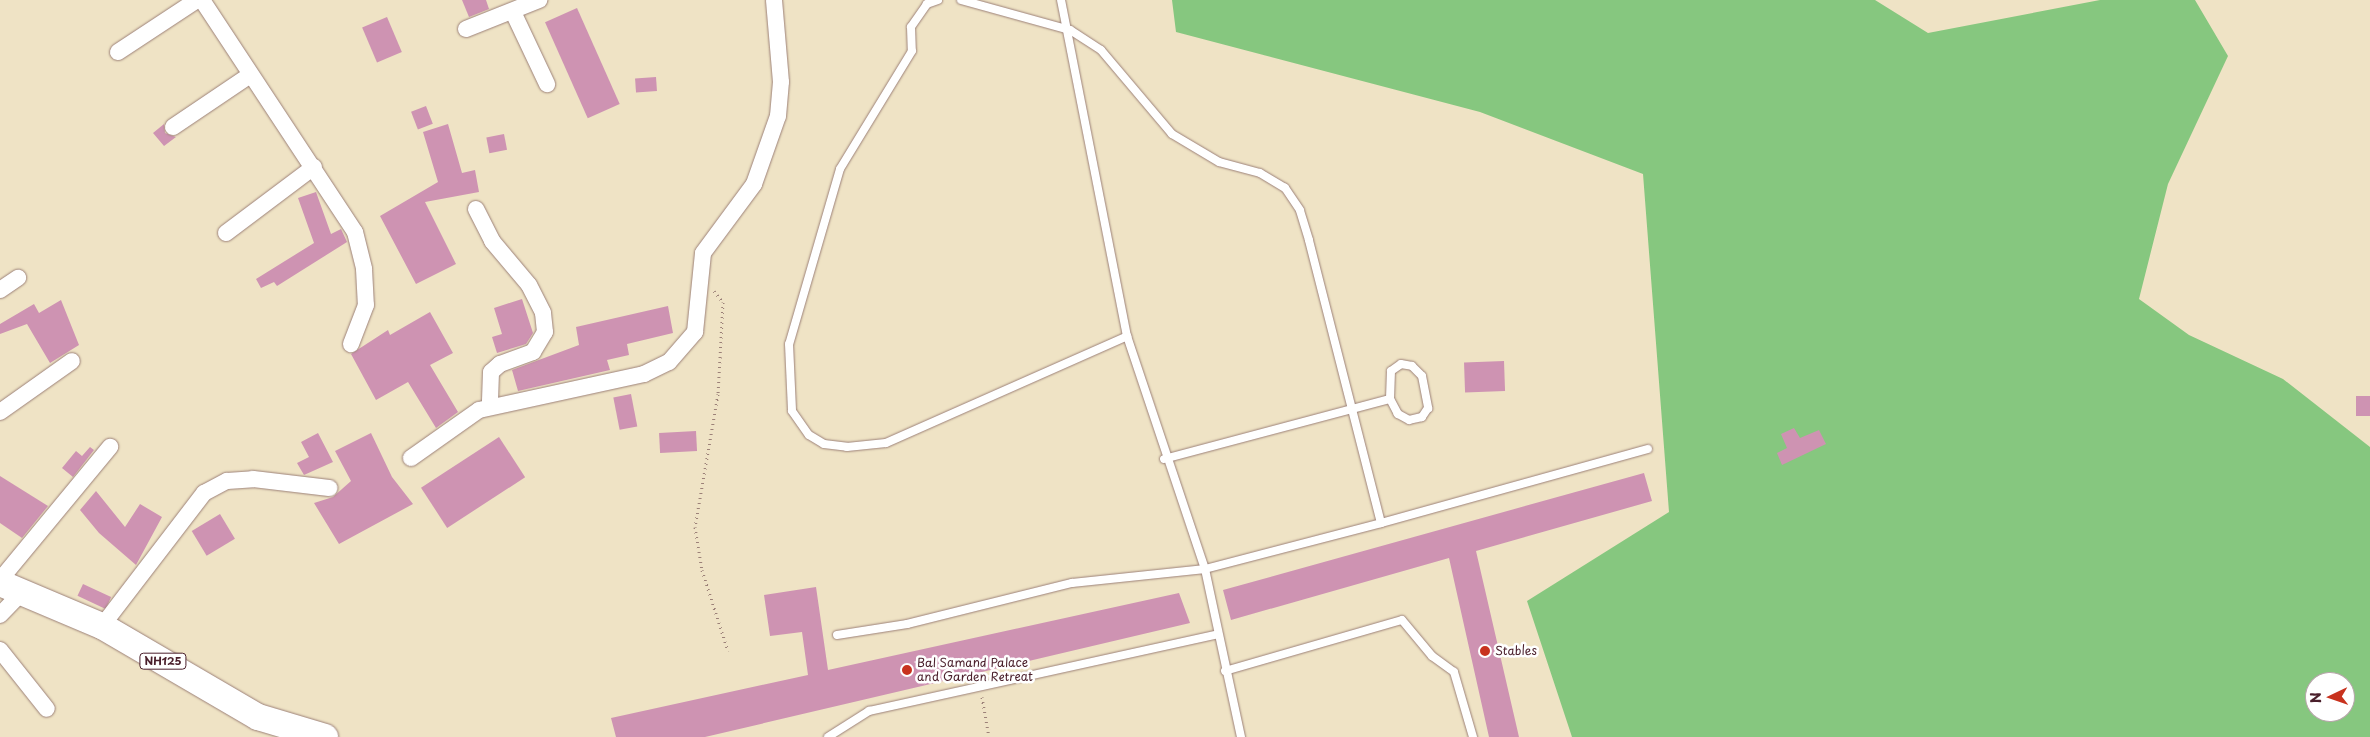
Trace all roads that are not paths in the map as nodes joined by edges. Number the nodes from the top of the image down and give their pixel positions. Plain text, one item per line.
1 (197, 0) edge
2 (202, 0) edge
3 (539, 0) edge
4 (774, 0) edge
5 (938, 0) edge
6 (960, 0) edge
7 (1061, 0) edge
8 (513, 12) junction
9 (466, 29) dead end
10 (1070, 30) junction
11 (118, 52) dead end
12 (250, 75) junction
13 (547, 84) dead end
14 (173, 127) dead end
15 (314, 167) junction
16 (476, 209) dead end
17 (226, 233) dead end
18 (18, 278) dead end
19 (0, 290) edge
20 (1127, 336) junction
21 (352, 344) dead end
22 (72, 361) dead end
23 (1390, 399) junction
24 (490, 406) junction
25 (1354, 411) junction
26 (0, 412) edge
27 (110, 447) dead end
28 (1648, 449) dead end
29 (411, 458) dead end
30 (1164, 459) junction
31 (329, 488) dead end
32 (1381, 523) junction
33 (1205, 569) junction
34 (7, 585) edge
35 (0, 615) edge
36 (102, 626) junction
37 (837, 635) dead end
38 (1216, 635) junction
39 (0, 650) edge
40 (1225, 671) junction
41 (47, 709) dead end
42 (326, 737) edge
43 (828, 737) edge
44 (1240, 737) edge
45 (1473, 737) edge

1 - 11 street
2 - 12 street
3 - 8 street
4 - 24 street
5 - 20 lane
6 - 10 lane
7 - 10 lane
8 - 9 street
8 - 13 street
10 - 20 lane
10 - 25 lane
12 - 14 street
12 - 15 street
15 - 17 street
15 - 21 street
16 - 24 street
18 - 19 street
20 - 30 lane
22 - 26 street
23 - 23 lane
23 - 25 lane
24 - 29 street
25 - 30 lane
25 - 32 lane
27 - 34 street
28 - 32 lane
30 - 33 lane
31 - 36 street
32 - 33 lane
33 - 37 lane
33 - 38 lane
34 - 35 street
34 - 36 highway, NH125
36 - 42 highway, NH125
38 - 40 lane
38 - 43 lane
39 - 41 street
40 - 44 lane
40 - 45 lane

